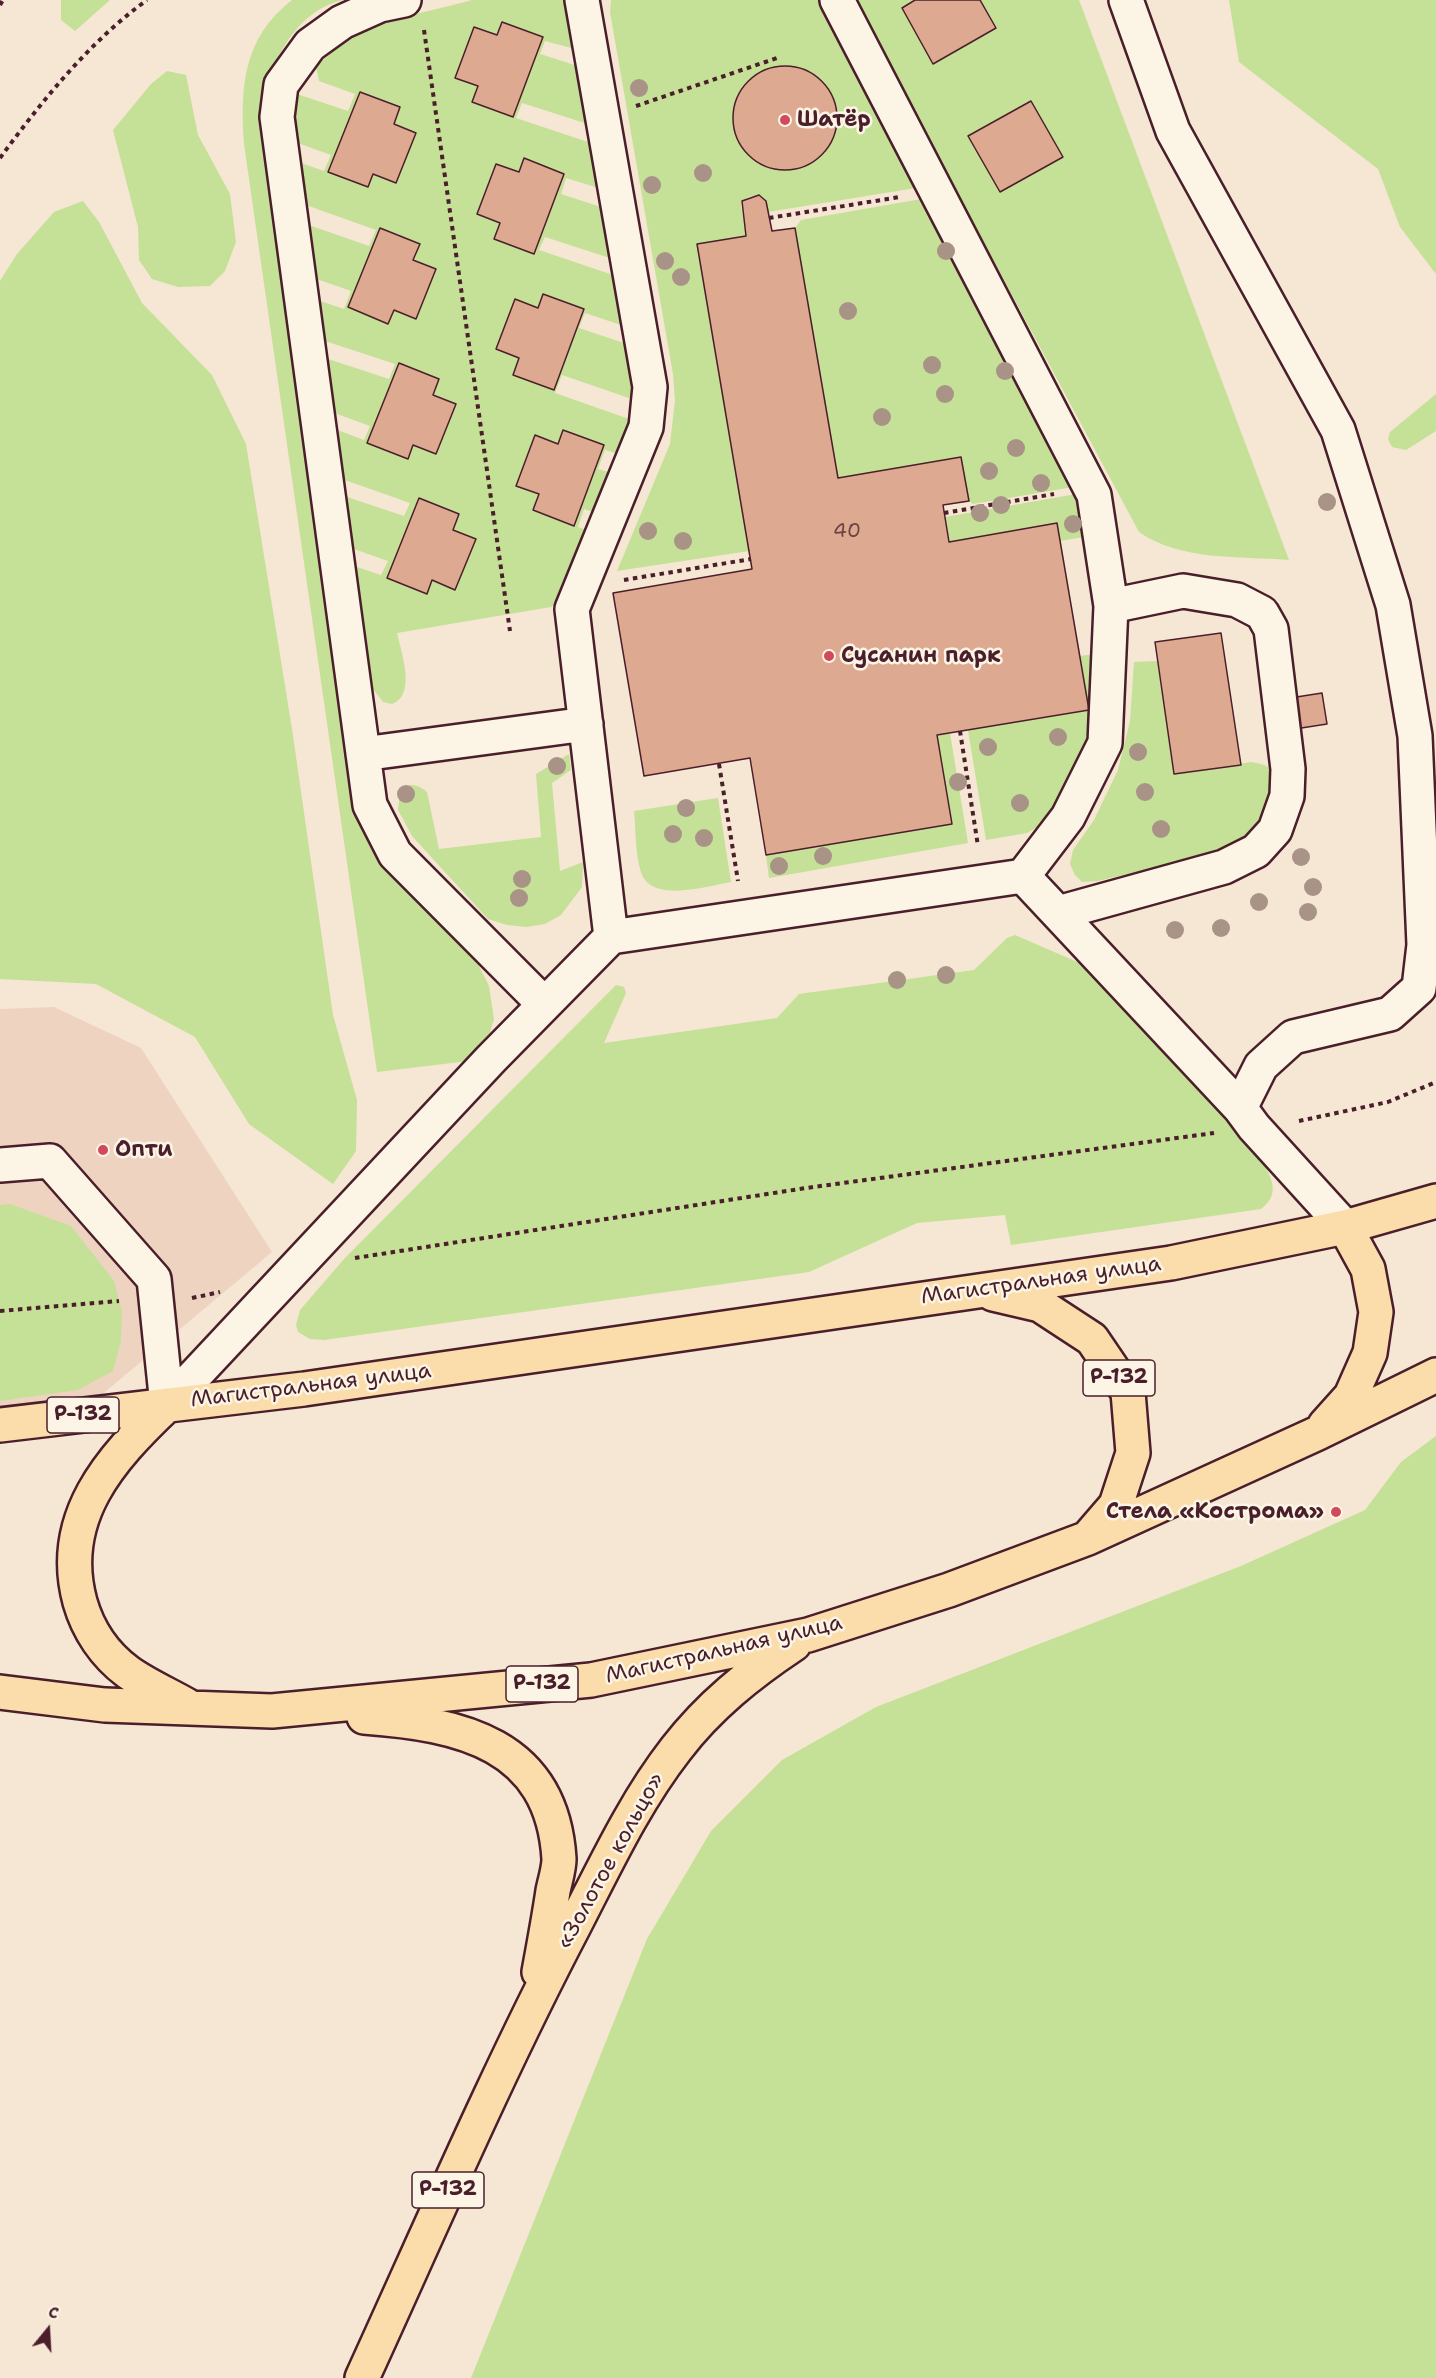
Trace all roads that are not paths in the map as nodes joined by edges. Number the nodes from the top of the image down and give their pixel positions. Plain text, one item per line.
1 (404, 0) edge
2 (582, 0) edge
3 (837, 0) edge
4 (1125, 0) edge
5 (1111, 606) junction
6 (586, 724) junction
7 (363, 754) junction
8 (1023, 876) junction
9 (1058, 913) junction
10 (611, 937) junction
11 (544, 1004) junction
12 (1247, 1118) junction
13 (0, 1165) edge
14 (1436, 1201) edge
15 (1346, 1227) junction
16 (976, 1290) junction
17 (1436, 1375) edge
18 (167, 1405) junction
19 (0, 1425) edge
20 (1318, 1433) junction
21 (1088, 1538) junction
22 (808, 1635) junction
23 (0, 1692) edge
24 (193, 1708) junction
25 (272, 1711) junction
26 (534, 2002) junction
27 (362, 2378) edge

1 - 7 street
2 - 6 street
3 - 5 street
4 - 12 street
5 - 8 street
5 - 9 street
6 - 7 street
6 - 10 street
7 - 11 street
8 - 9 street
8 - 10 street
9 - 12 street
10 - 11 street
11 - 18 street
12 - 15 street
13 - 18 street
14 - 15 highway, Магистральная улица
15 - 16 highway, Магистральная улица
15 - 20 highway
16 - 18 highway, Магистральная улица / Р-132
16 - 21 highway, Р-132
17 - 20 highway, Магистральная улица
18 - 19 highway, Магистральная улица / Р-132
18 - 24 highway
20 - 21 highway, Магистральная улица
21 - 22 highway, Магистральная улица / Р-132
22 - 25 highway, Магистральная улица / Р-132
22 - 26 highway, «Золотое кольцо» / Р-132
23 - 24 highway, Магистральная улица / Р-132
24 - 25 highway, Магистральная улица / Р-132
25 - 26 highway, «Золотое кольцо» / Р-132
26 - 27 highway, «Золотое кольцо» / Р-132

